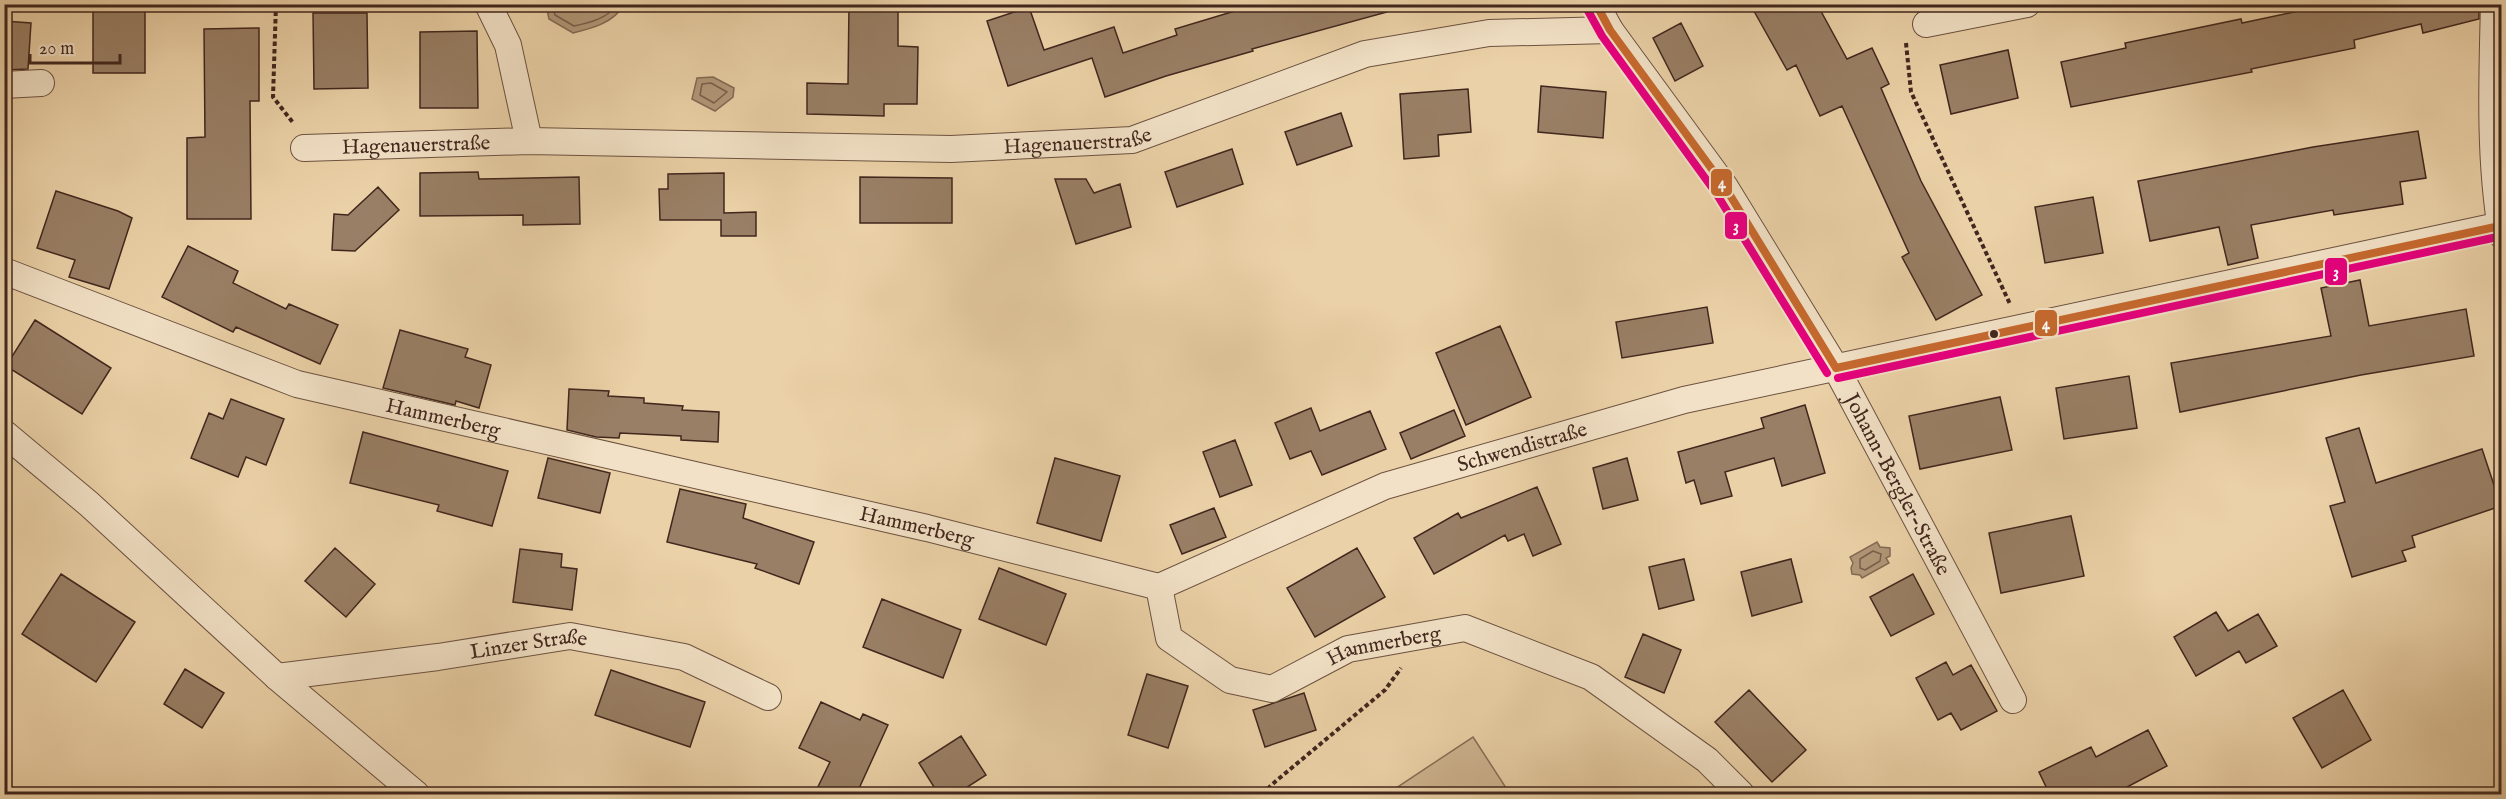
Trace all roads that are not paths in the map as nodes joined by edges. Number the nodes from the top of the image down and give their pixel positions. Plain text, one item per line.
1 (488, 4) edge
2 (1596, 4) edge
3 (2027, 4) edge
4 (2494, 4) edge
5 (1926, 24) road end
6 (1610, 30) junction
7 (41, 83) dead end
8 (4, 85) edge
9 (529, 141) junction
10 (309, 148) road end
11 (2501, 229) edge
12 (4, 271) edge
13 (1836, 368) junction
14 (4, 433) edge
15 (1159, 587) junction
16 (277, 677) junction
17 (768, 697) dead end
18 (2013, 700) dead end
19 (416, 795) edge
20 (1741, 795) edge

1 - 9 street
2 - 6 street, Johann-Bergler-Straße
3 - 5 street
4 - 11 street
6 - 9 street, Hagenauerstraße
6 - 13 street, Johann-Bergler-Straße
7 - 8 street
9 - 10 street, Hagenauerstraße
11 - 13 street, Schwendistraße
12 - 15 street, Hammerberg
13 - 15 street, Schwendistraße
13 - 18 street, Johann-Bergler-Straße
14 - 16 street
15 - 20 street, Hammerberg
16 - 17 street, Linzer Straße
16 - 19 street

